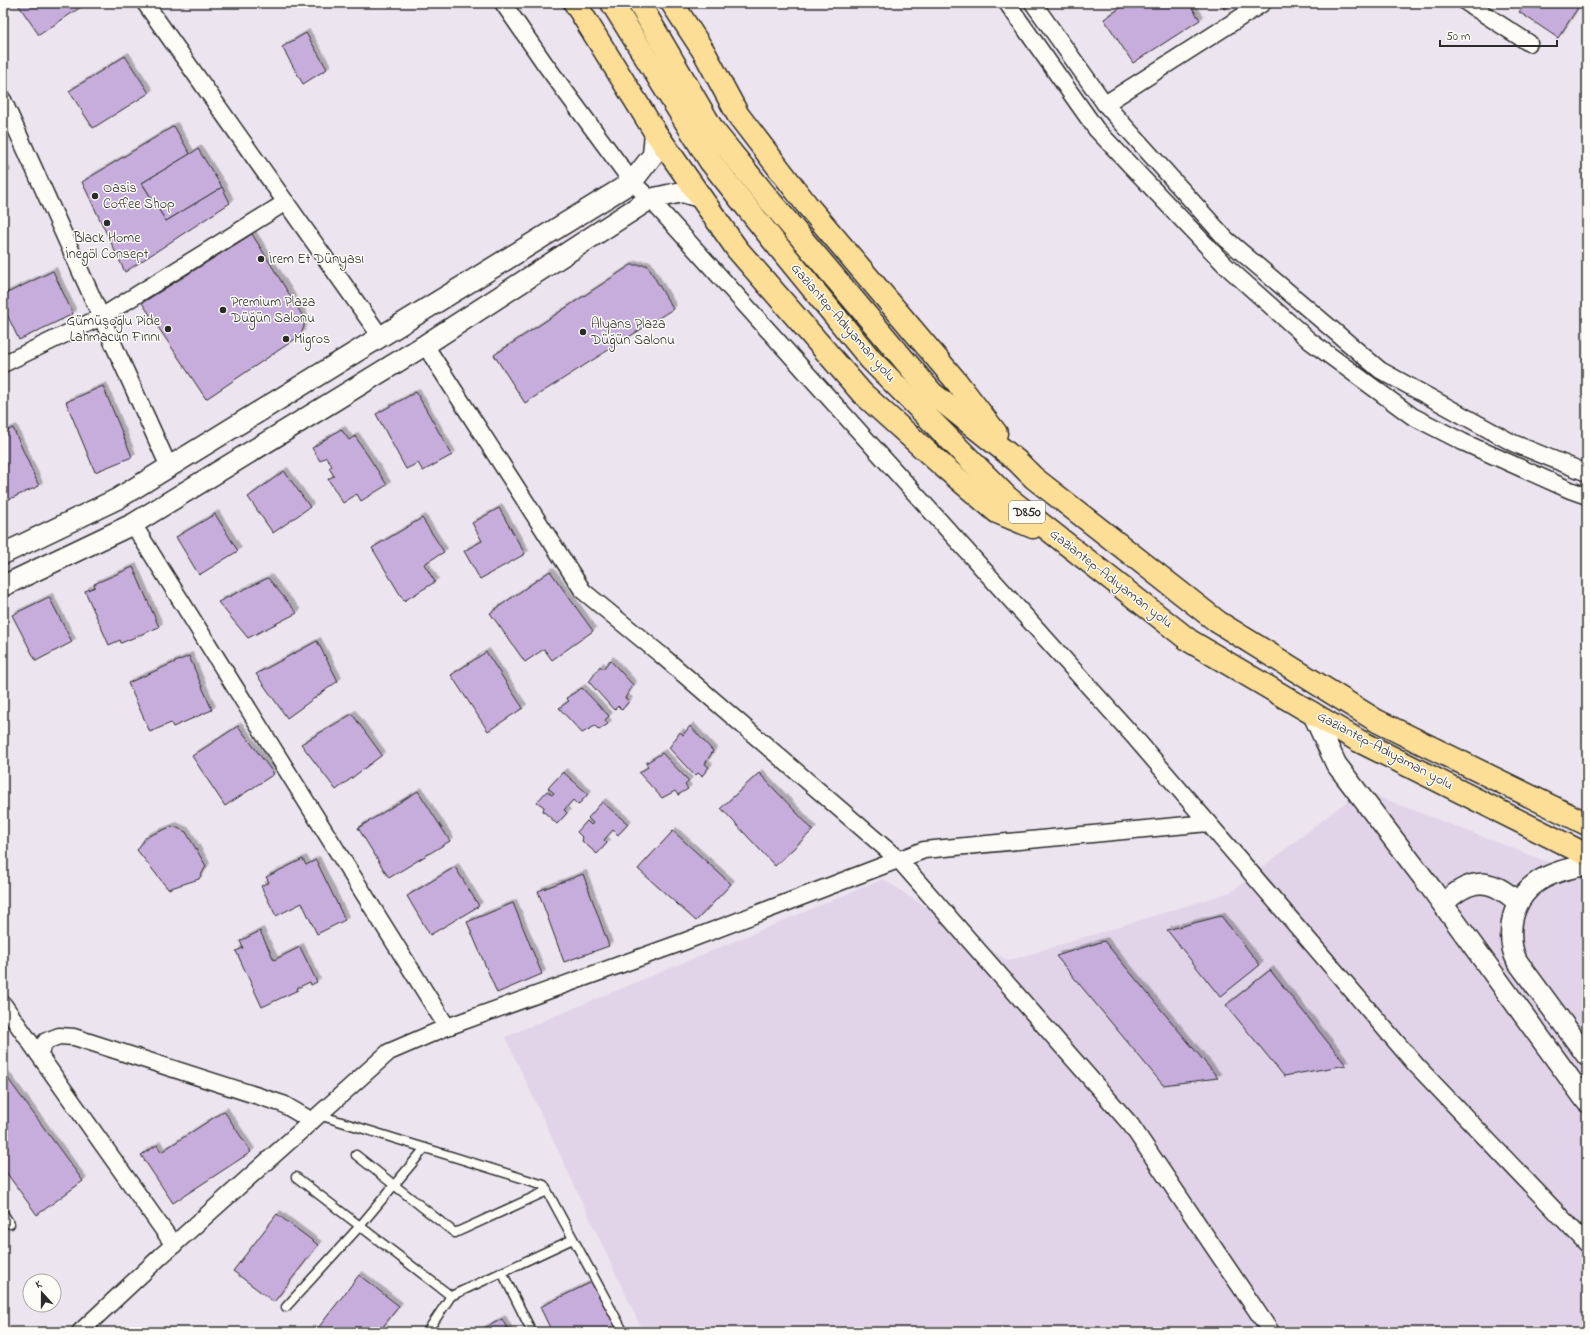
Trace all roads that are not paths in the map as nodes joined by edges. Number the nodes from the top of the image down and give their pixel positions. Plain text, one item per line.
1 (145, 3) edge
2 (503, 3) edge
3 (575, 3) edge
4 (612, 3) edge
5 (639, 3) edge
6 (672, 3) edge
7 (1007, 3) edge
8 (1033, 3) edge
9 (1263, 3) edge
10 (1467, 3) edge
11 (1529, 43) dead end
12 (3, 100) edge
13 (1105, 104) junction
14 (655, 132) junction
15 (632, 182) junction
16 (699, 197) junction
17 (650, 199) junction
18 (286, 202) junction
19 (101, 317) junction
20 (381, 337) junction
21 (425, 345) junction
22 (3, 364) edge
23 (1017, 461) junction
24 (169, 468) junction
25 (1587, 472) edge
26 (1587, 496) edge
27 (133, 524) junction
28 (1058, 537) junction
29 (3, 554) edge
30 (3, 586) edge
31 (1312, 712) junction
32 (1208, 823) junction
33 (1587, 824) edge
34 (1587, 855) edge
35 (899, 860) junction
36 (1587, 865) edge
37 (1518, 903) junction
38 (1443, 904) junction
39 (3, 1004) edge
40 (447, 1027) junction
41 (39, 1054) junction
42 (1587, 1056) edge
43 (1587, 1102) edge
44 (315, 1118) junction
45 (425, 1148) junction
46 (356, 1155) dead end
47 (296, 1177) dead end
48 (394, 1185) junction
49 (547, 1191) junction
50 (3, 1213) edge
51 (10, 1224) dead end
52 (360, 1226) junction
53 (574, 1239) junction
54 (1587, 1244) edge
55 (174, 1245) junction
56 (502, 1272) junction
57 (451, 1296) junction
58 (286, 1307) dead end
59 (622, 1329) dead end
60 (80, 1332) edge
61 (427, 1332) edge
62 (532, 1332) edge
63 (1271, 1332) edge

1 - 18 street
2 - 15 street
3 - 14 highway
4 - 28 highway, Gaziantep-Adıyaman yolu / D850
5 - 23 highway, Gaziantep-Adıyaman yolu / D850
6 - 23 highway
7 - 26 street
8 - 13 street
9 - 13 street
10 - 11 street
12 - 19 street
13 - 25 street
14 - 15 street
14 - 16 highway
15 - 17 street
15 - 20 street
16 - 17 street
16 - 28 highway
17 - 21 street
17 - 32 street
18 - 19 street
18 - 20 street
19 - 22 street
19 - 24 street
20 - 24 street
21 - 27 street
21 - 35 street
23 - 33 highway, Gaziantep-Adıyaman yolu / D850
24 - 29 street
27 - 30 street
27 - 40 street
28 - 31 highway, Gaziantep-Adıyaman yolu / D850
31 - 34 highway, Gaziantep-Adıyaman yolu / D850
31 - 38 street
32 - 35 street
32 - 54 street
35 - 40 street
35 - 63 street
36 - 37 street
37 - 38 street
37 - 42 street
38 - 43 street
39 - 41 street
40 - 44 street
41 - 44 street
41 - 55 street
44 - 45 lane
44 - 55 street
45 - 48 lane
45 - 49 lane
46 - 48 lane
47 - 52 lane
48 - 49 lane
48 - 52 lane
49 - 53 lane
50 - 51 lane
52 - 57 lane
52 - 58 lane
53 - 56 lane
53 - 59 lane
55 - 60 street
56 - 57 lane
56 - 62 lane
57 - 61 lane

